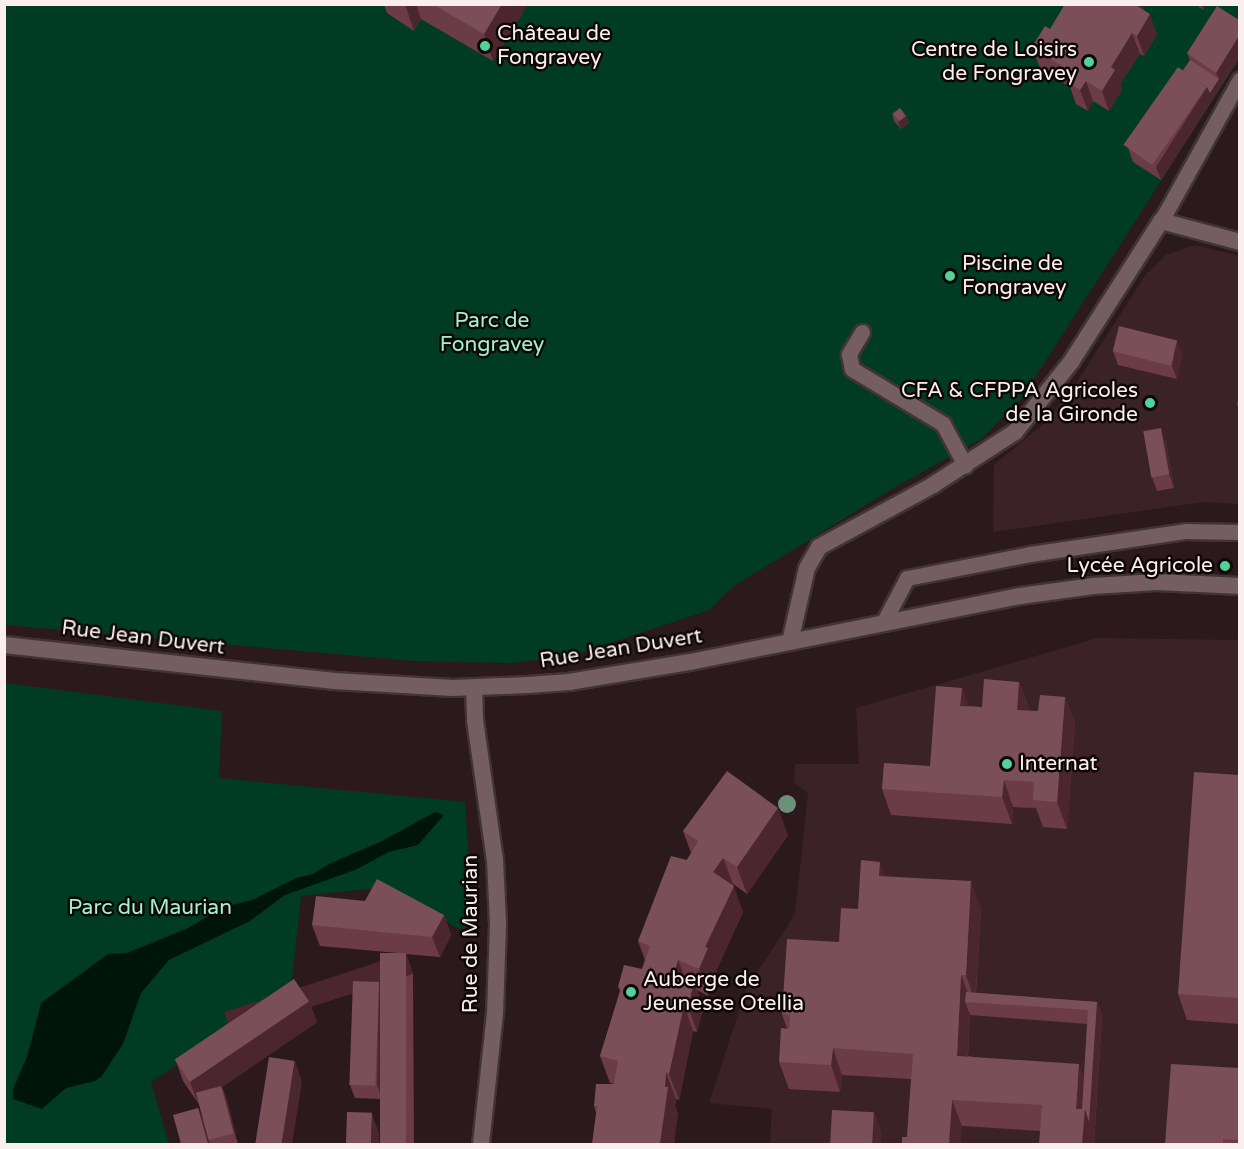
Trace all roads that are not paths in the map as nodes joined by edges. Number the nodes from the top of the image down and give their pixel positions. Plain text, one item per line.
1 (1239, 79) edge
2 (1161, 221) junction
3 (1239, 242) edge
4 (862, 332) dead end
5 (965, 465) junction
6 (1239, 532) edge
7 (1239, 586) edge
8 (883, 623) junction
9 (790, 642) junction
10 (4, 645) edge
11 (474, 688) junction
12 (481, 1144) edge

1 - 2 lane
2 - 3 street
2 - 5 street
4 - 5 lane
5 - 9 street
6 - 8 lane
7 - 8 street, Rue Jean Duvert
8 - 9 street, Rue Jean Duvert
9 - 11 street, Rue Jean Duvert
10 - 11 street, Rue Jean Duvert
11 - 12 street, Rue de Maurian

